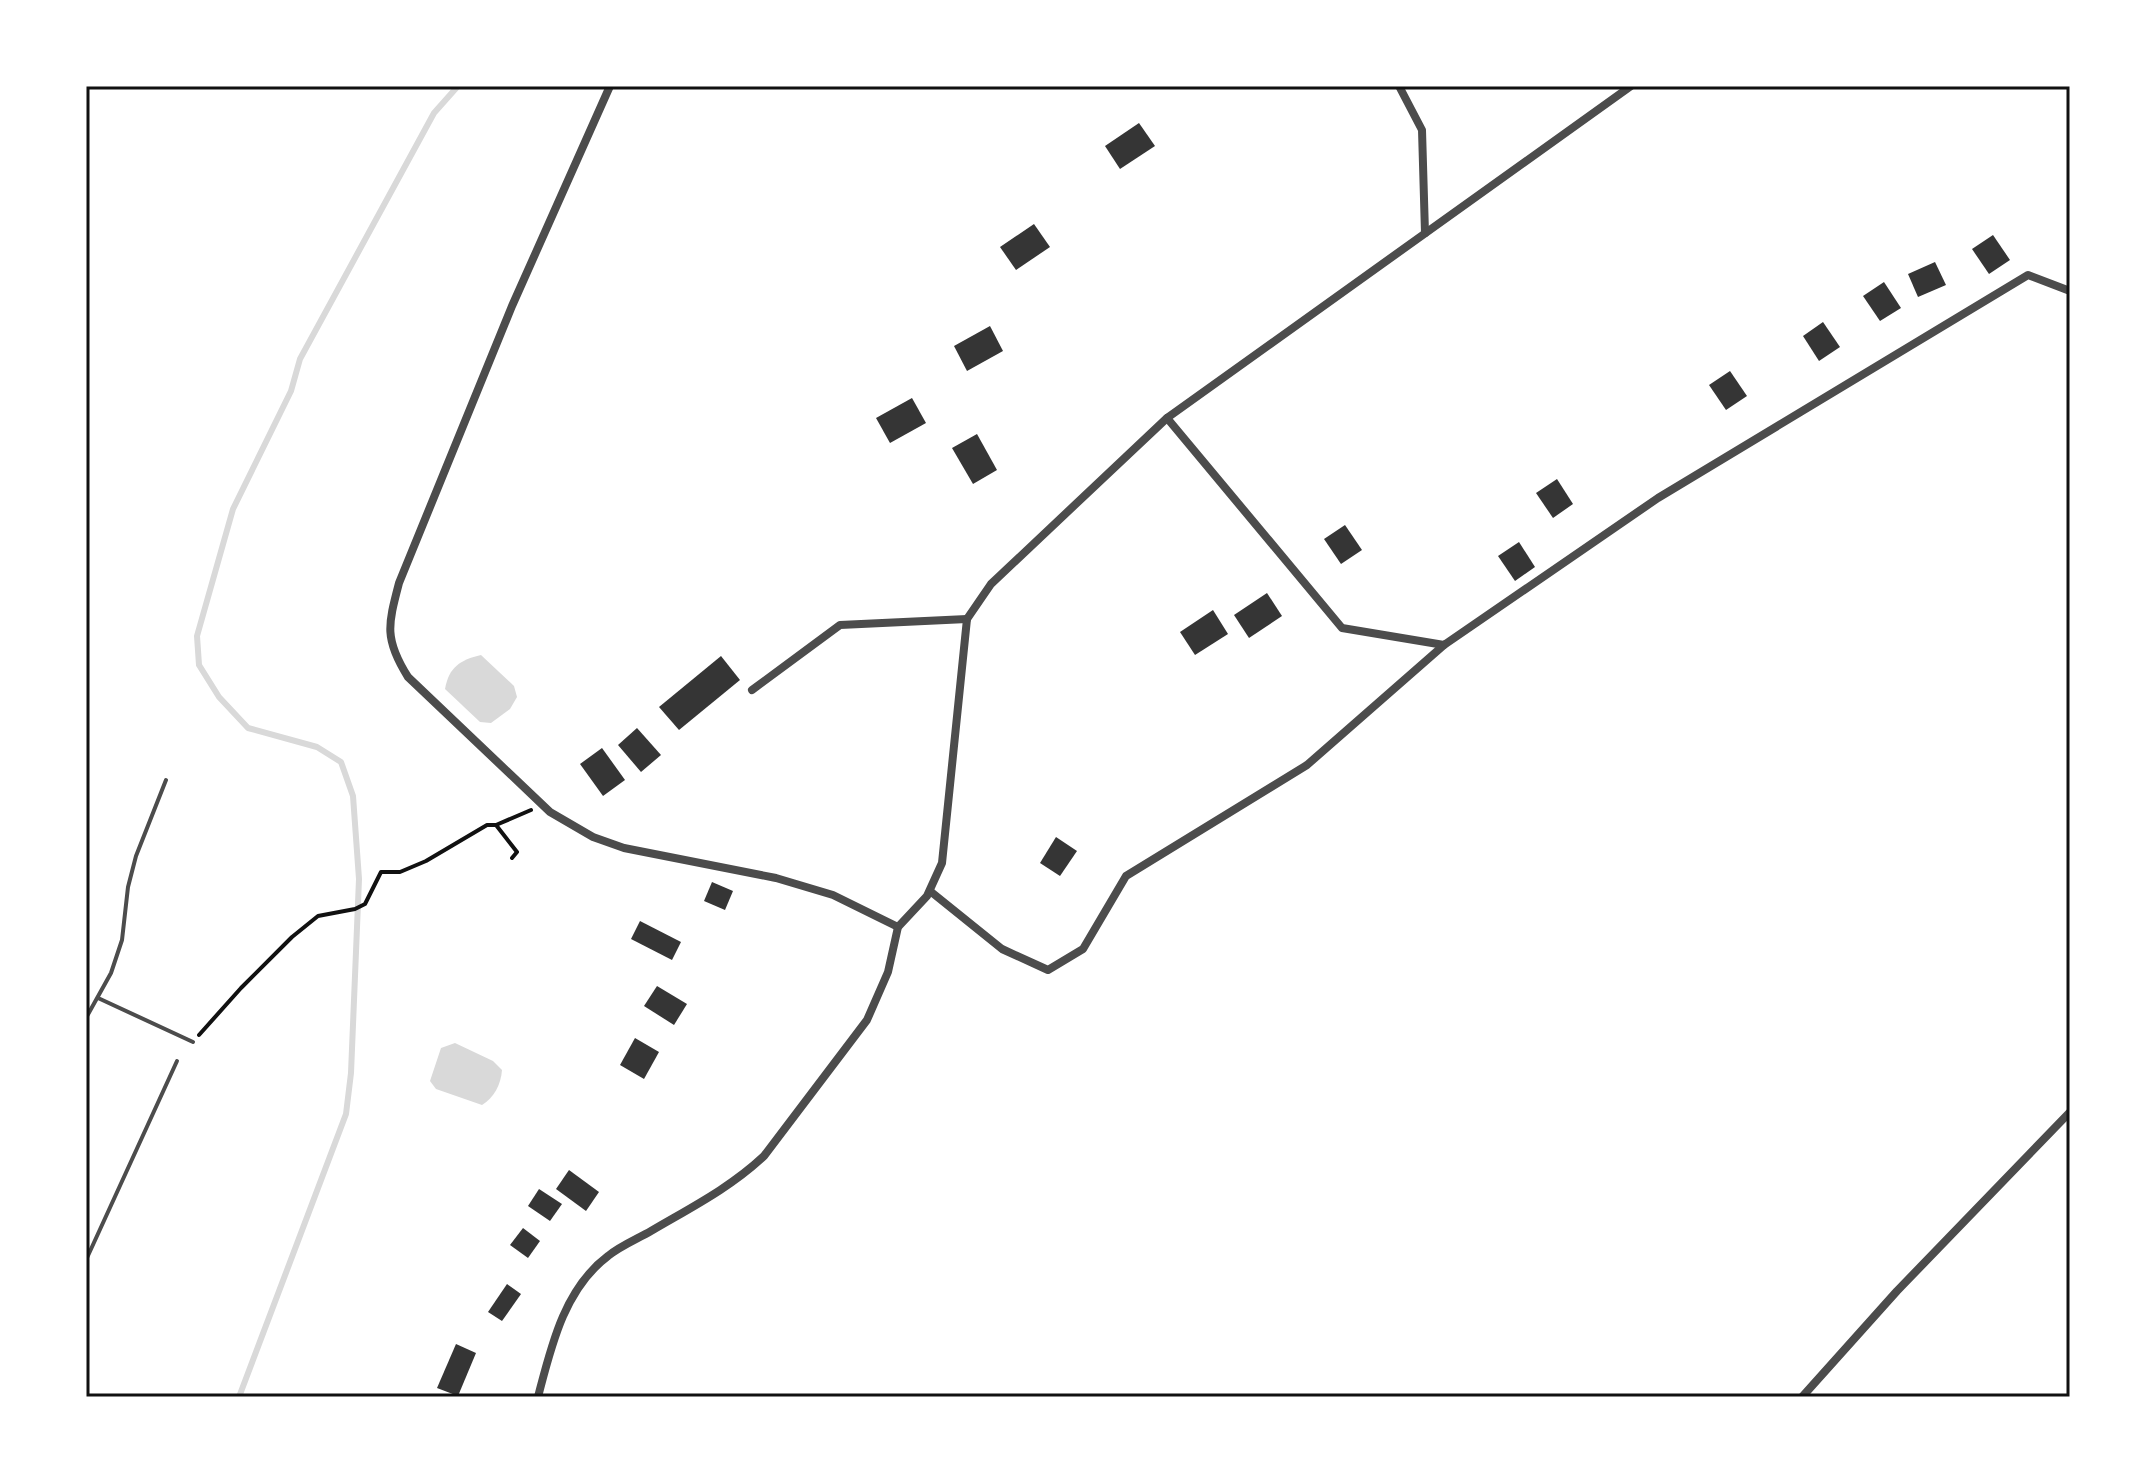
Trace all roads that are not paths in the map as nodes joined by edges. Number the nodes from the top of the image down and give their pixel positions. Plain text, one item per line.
1 (610, 86) edge
2 (1399, 86) edge
3 (1631, 86) edge
4 (1425, 233) junction
5 (2070, 291) edge
6 (1167, 418) junction
7 (967, 619) junction
8 (1444, 645) junction
9 (752, 690) dead end
10 (166, 780) dead end
11 (930, 891) junction
12 (898, 927) junction
13 (98, 998) junction
14 (86, 1018) edge
15 (193, 1042) road end
16 (177, 1061) dead end
17 (2070, 1112) edge
18 (86, 1260) edge
19 (538, 1397) edge
20 (1802, 1397) edge

1 - 12 street
2 - 4 street
3 - 4 street
4 - 6 street
5 - 8 street
6 - 7 street
6 - 8 street
7 - 9 street
7 - 11 street
8 - 11 street
10 - 13 lane
11 - 12 street
12 - 19 street
13 - 14 lane
13 - 15 lane
16 - 18 lane
17 - 20 street

